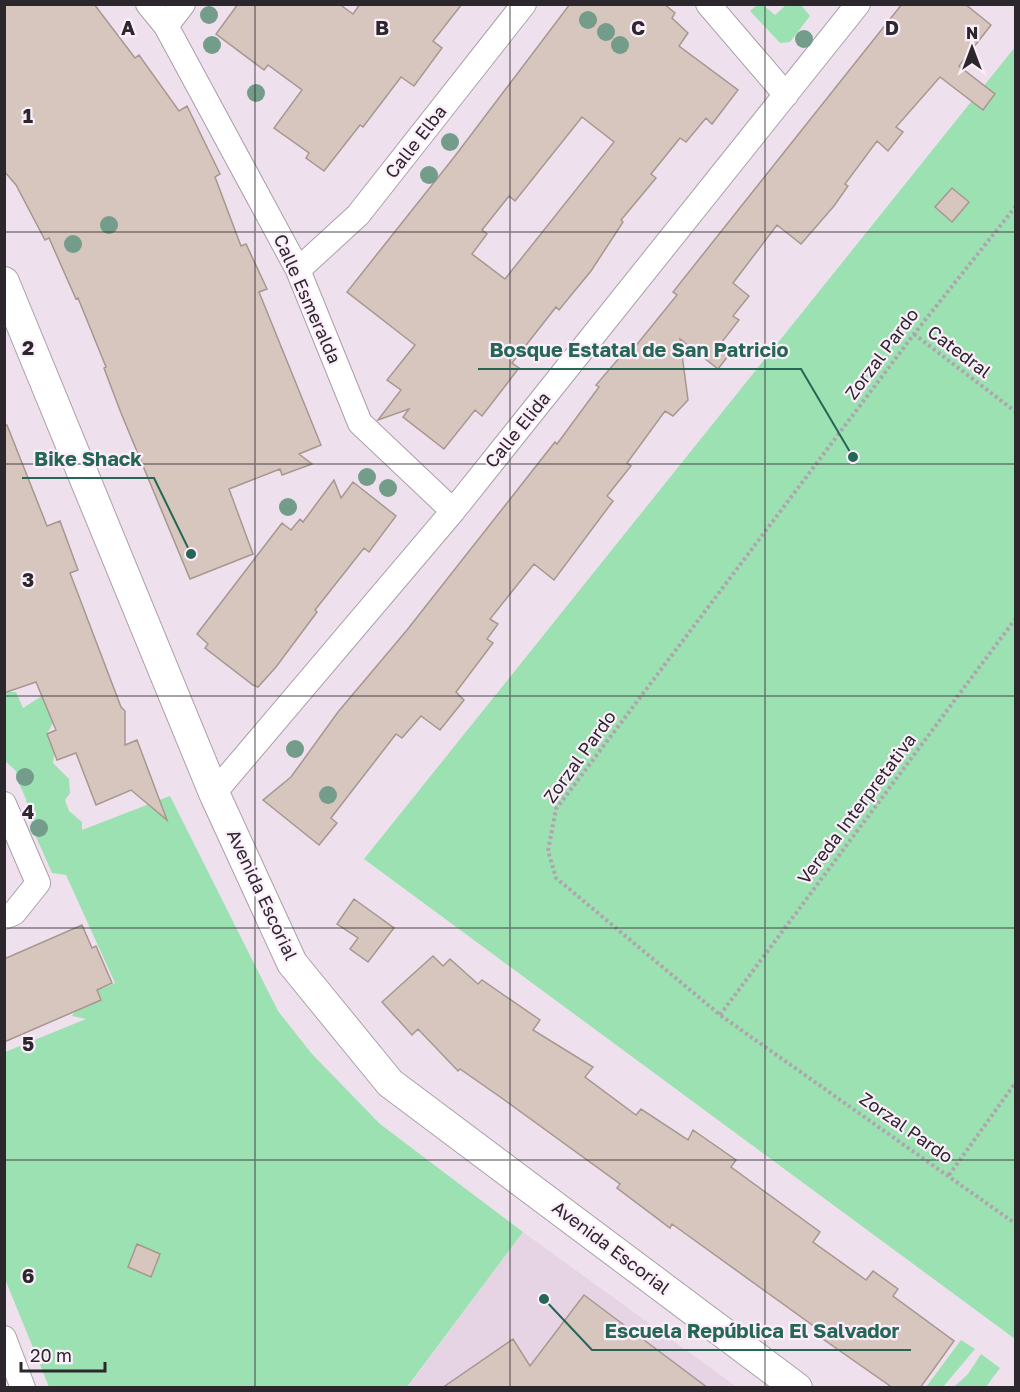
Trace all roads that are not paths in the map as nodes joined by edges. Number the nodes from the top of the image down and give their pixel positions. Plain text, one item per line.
1 (148, 4) edge
2 (183, 4) edge
3 (524, 4) edge
4 (708, 4) edge
5 (858, 4) edge
6 (166, 26) junction
7 (786, 95) junction
8 (298, 270) junction
9 (4, 282) edge
10 (453, 511) junction
11 (214, 794) junction
12 (4, 804) edge
13 (4, 917) edge
14 (4, 1338) edge
15 (23, 1388) edge
16 (797, 1388) edge

1 - 6 street, Calle Esmeralda
2 - 6 street
3 - 8 street, Calle Elba
4 - 7 street
5 - 7 street, Calle Elida
6 - 8 street, Calle Esmeralda
7 - 10 street, Calle Elida
8 - 10 street, Calle Esmeralda
9 - 11 street, Avenida Escorial
10 - 11 street, Calle Elida
11 - 16 street, Avenida Escorial
12 - 13 street
14 - 15 street

